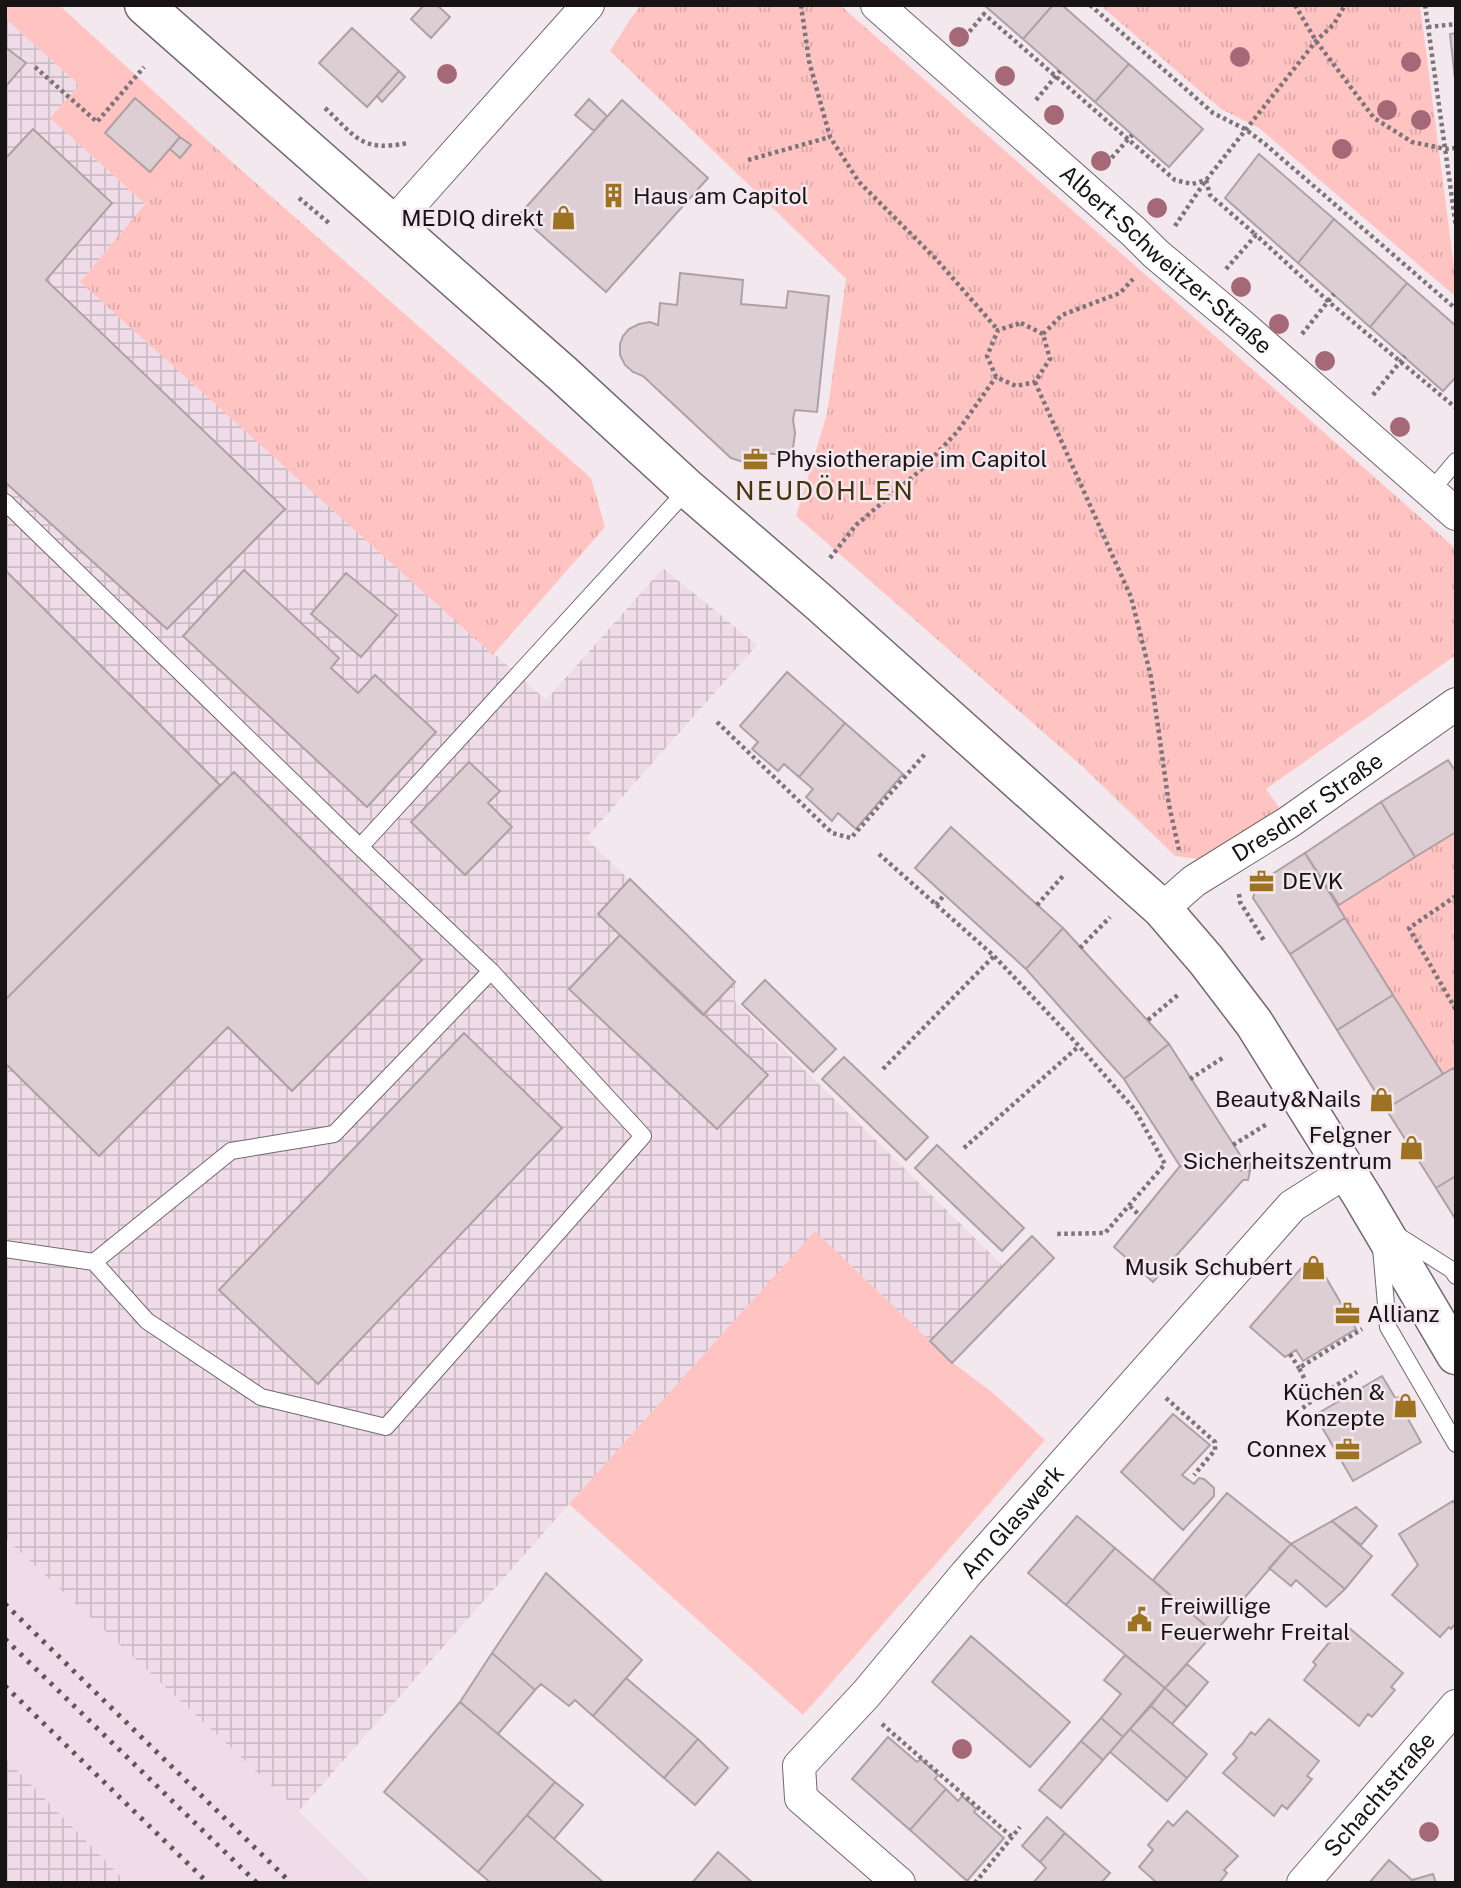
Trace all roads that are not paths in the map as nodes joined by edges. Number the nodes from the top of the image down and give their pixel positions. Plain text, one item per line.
1 (144, 5) edge
2 (588, 5) edge
3 (877, 5) edge
4 (392, 225) junction
5 (1456, 461) edge
6 (688, 489) junction
7 (1430, 492) junction
8 (5, 502) edge
9 (1456, 514) edge
10 (1456, 704) edge
11 (360, 847) junction
12 (1162, 909) junction
13 (491, 971) junction
14 (1347, 1171) junction
15 (1380, 1225) junction
16 (5, 1249) edge
17 (94, 1262) junction
18 (1456, 1276) edge
19 (1456, 1355) edge
20 (1456, 1444) edge
21 (1456, 1706) edge
22 (899, 1883) edge
23 (1304, 1883) edge

1 - 4 street
2 - 4 street
3 - 7 street, Albert-Schweitzer-Straße
4 - 6 street
5 - 7 lane
6 - 11 lane
6 - 12 street
7 - 9 street, Albert-Schweitzer-Straße
8 - 11 lane
10 - 12 street, Dresdner Straße
11 - 13 lane
12 - 14 street
13 - 17 lane
13 - 17 lane
14 - 15 street
14 - 22 street, Am Glaswerk
15 - 18 lane
15 - 19 street
15 - 20 lane
16 - 17 lane
21 - 23 street, Schachtstraße

